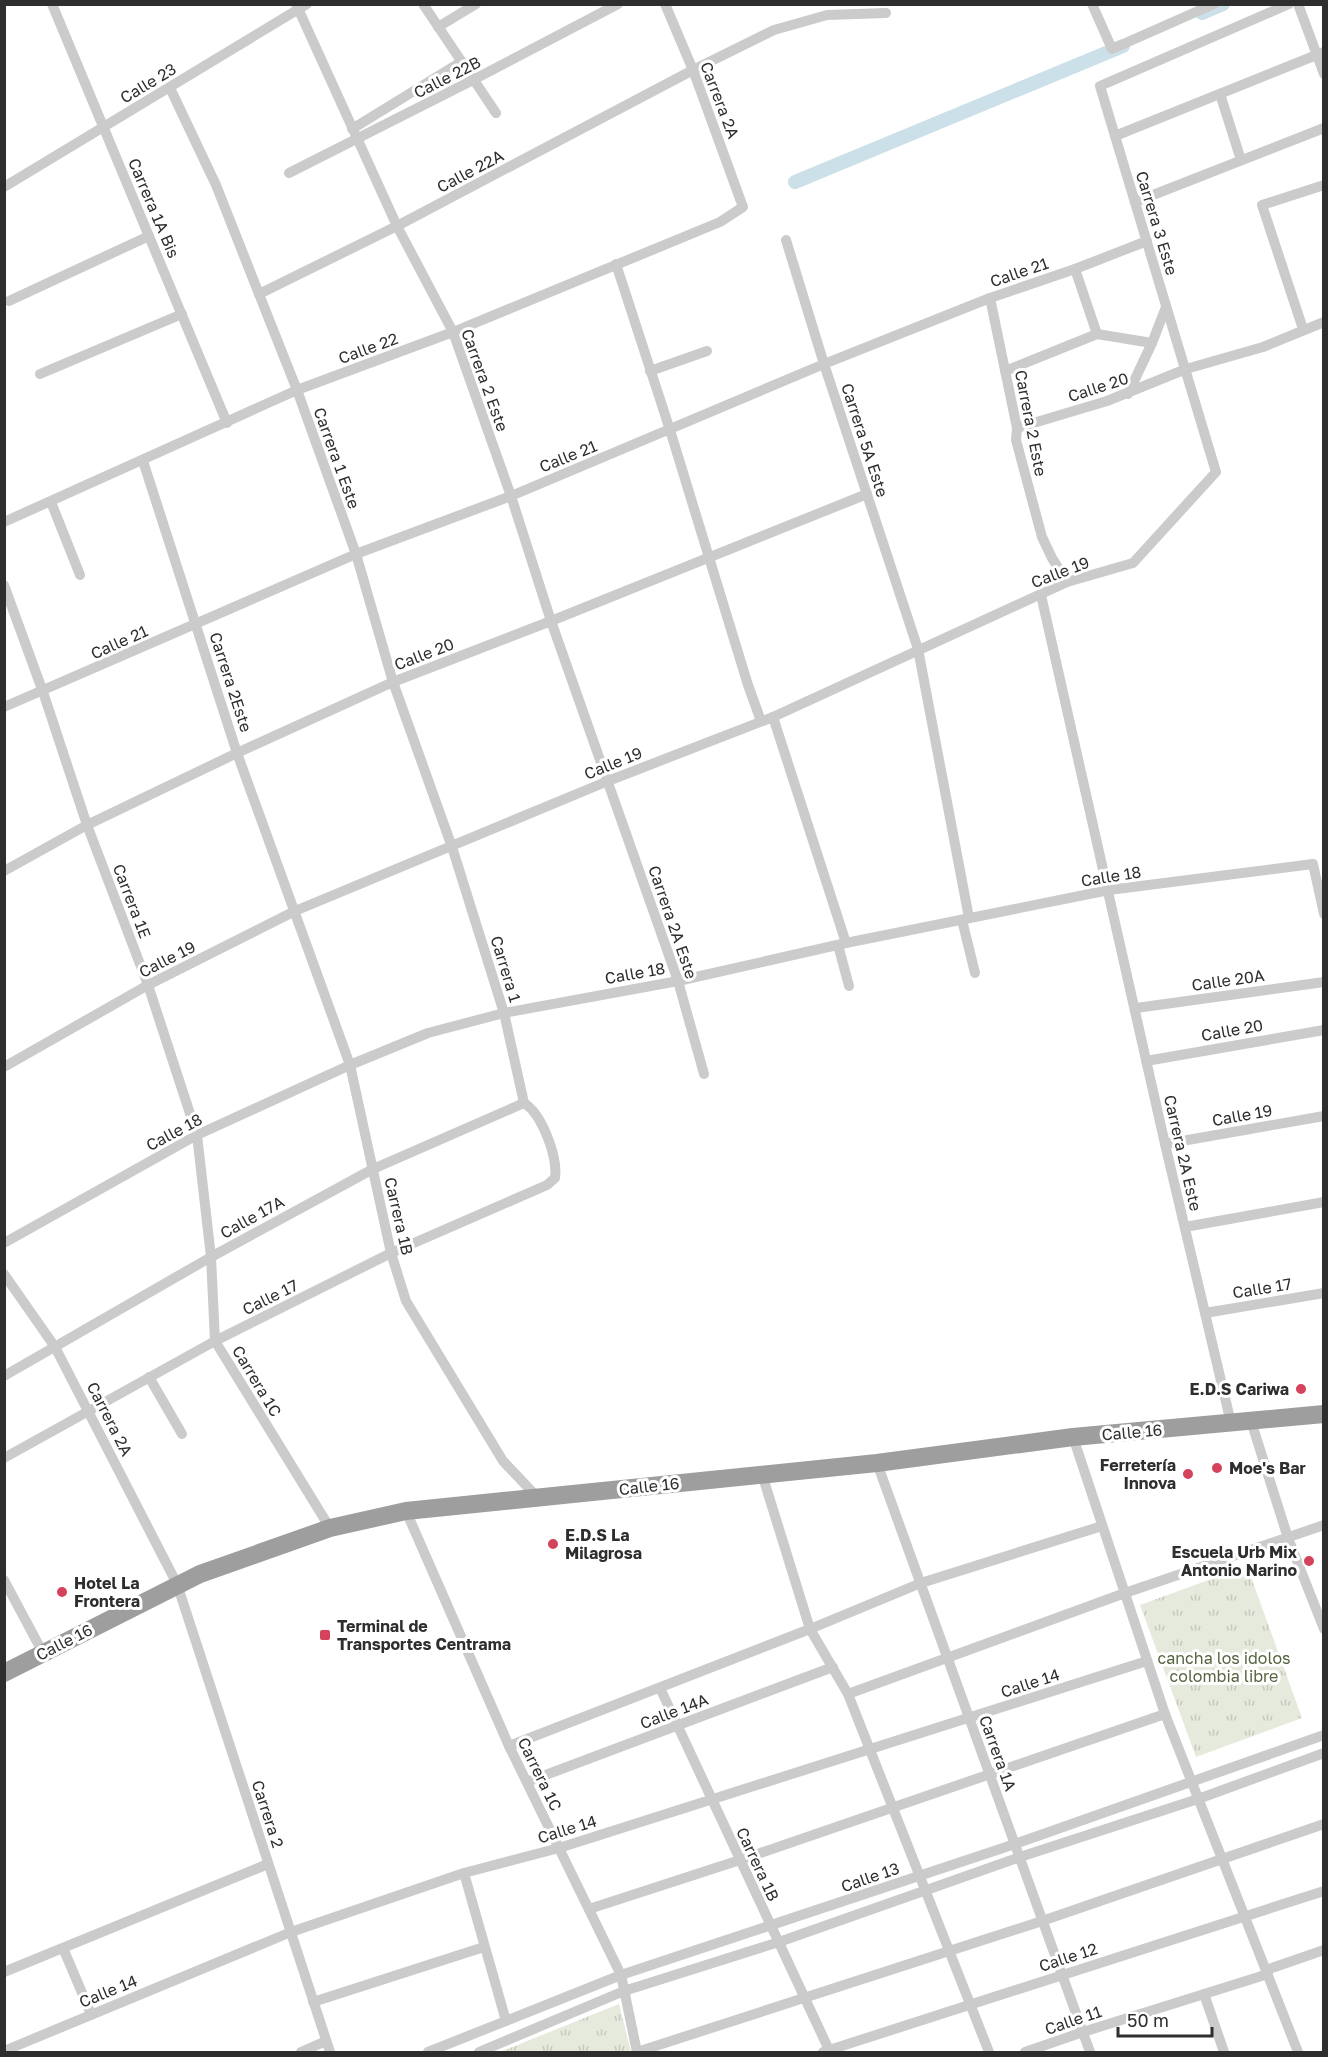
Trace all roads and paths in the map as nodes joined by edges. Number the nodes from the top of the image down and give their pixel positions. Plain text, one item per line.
1 (52, 4) edge
2 (423, 4) edge
3 (476, 4) edge
4 (618, 4) edge
5 (665, 4) edge
6 (1092, 4) edge
7 (1214, 4) edge
8 (1289, 4) edge
9 (1298, 4) edge
10 (300, 6) edge
11 (886, 13) dead end
12 (438, 27) junction
13 (1320, 53) edge
14 (461, 62) junction
15 (693, 70) junction
16 (1323, 74) edge
17 (473, 80) junction
18 (170, 88) junction
19 (1220, 94) junction
20 (496, 113) dead end
21 (104, 127) junction
22 (1323, 128) edge
23 (355, 134) junction
24 (1115, 136) junction
25 (1241, 160) junction
26 (289, 173) dead end
27 (1323, 185) edge
28 (4, 187) edge
29 (1135, 202) junction
30 (744, 207) joint
31 (397, 226) junction
32 (149, 236) junction
33 (786, 240) dead end
34 (1147, 241) junction
35 (616, 264) junction
36 (1075, 268) junction
37 (259, 294) junction
38 (990, 298) junction
39 (9, 301) dead end
40 (1166, 307) junction
41 (182, 314) junction
42 (1323, 322) edge
43 (1303, 329) junction
44 (453, 332) junction
45 (1096, 334) junction
46 (1152, 343) junction
47 (707, 351) dead end
48 (824, 364) junction
49 (1186, 369) junction
50 (650, 371) junction
51 (1005, 371) junction
52 (40, 374) dead end
53 (297, 390) junction
54 (1128, 394) junction
55 (227, 423) junction
56 (1017, 428) junction
57 (670, 430) junction
58 (143, 461) junction
59 (1216, 472) joint
60 (867, 494) junction
61 (511, 496) junction
62 (51, 502) junction
63 (5, 521) edge
64 (356, 554) junction
65 (708, 557) junction
66 (80, 575) dead end
67 (1067, 582) junction
68 (4, 585) edge
69 (1041, 595) junction
70 (551, 621) junction
71 (196, 623) junction
72 (918, 649) junction
73 (393, 682) junction
74 (43, 692) junction
75 (4, 707) edge
76 (773, 717) junction
77 (761, 721) junction
78 (237, 753) junction
79 (608, 781) junction
80 (87, 825) junction
81 (452, 847) junction
82 (4, 871) edge
83 (1109, 890) junction
84 (295, 911) junction
85 (1323, 914) edge
86 (965, 919) junction
87 (842, 944) junction
88 (975, 973) dead end
89 (678, 981) junction
90 (1323, 982) edge
91 (147, 985) junction
92 (849, 986) dead end
93 (1136, 1008) junction
94 (504, 1013) junction
95 (1323, 1030) edge
96 (1146, 1061) junction
97 (350, 1065) junction
98 (4, 1067) edge
99 (704, 1074) dead end
100 (524, 1103) junction
101 (1323, 1116) edge
102 (196, 1135) junction
103 (1165, 1144) junction
104 (373, 1169) junction
105 (1323, 1202) edge
106 (1185, 1227) junction
107 (4, 1243) edge
108 (391, 1253) junction
109 (212, 1257) junction
110 (4, 1274) edge
111 (1323, 1293) edge
112 (1205, 1313) junction
113 (215, 1341) junction
114 (55, 1347) junction
115 (4, 1376) edge
116 (149, 1377) junction
117 (89, 1411) junction
118 (1323, 1414) edge
119 (1251, 1421) junction
120 (1231, 1422) junction
121 (182, 1434) dead end
122 (1073, 1437) junction
123 (4, 1458) edge
124 (877, 1463) junction
125 (762, 1474) junction
126 (538, 1498) junction
127 (406, 1511) junction
128 (1102, 1526) junction
129 (1323, 1526) edge
130 (330, 1528) junction
131 (1288, 1538) junction
132 (4, 1580) edge
133 (921, 1583) junction
134 (177, 1584) junction
135 (1125, 1593) junction
136 (1318, 1599) edge
137 (810, 1629) junction
138 (1323, 1629) edge
139 (43, 1653) junction
140 (948, 1658) junction
141 (1147, 1661) junction
142 (833, 1667) junction
143 (4, 1673) edge
144 (660, 1688) junction
145 (849, 1694) junction
146 (1165, 1714) junction
147 (969, 1718) junction
148 (677, 1726) junction
149 (1323, 1735) edge
150 (509, 1746) junction
151 (870, 1750) junction
152 (1323, 1752) edge
153 (990, 1774) junction
154 (1191, 1781) junction
155 (527, 1782) junction
156 (1198, 1799) junction
157 (712, 1800) junction
158 (892, 1808) junction
159 (1323, 1824) edge
160 (1015, 1844) junction
161 (559, 1848) junction
162 (1020, 1857) junction
163 (740, 1860) junction
164 (1222, 1860) junction
165 (268, 1864) junction
166 (464, 1873) junction
167 (919, 1876) junction
168 (925, 1890) junction
169 (1323, 1891) edge
170 (589, 1909) junction
171 (1245, 1916) junction
172 (1042, 1921) junction
173 (771, 1926) junction
174 (291, 1932) junction
175 (778, 1942) junction
176 (484, 1947) junction
177 (63, 1948) junction
178 (1323, 1950) edge
179 (950, 1951) junction
180 (4, 1972) edge
181 (1267, 1972) junction
182 (621, 1975) junction
183 (1062, 1975) junction
184 (624, 1991) junction
185 (1204, 1994) junction
186 (804, 1998) junction
187 (313, 2002) junction
188 (972, 2005) junction
189 (91, 2014) junction
190 (506, 2021) junction
191 (1083, 2032) junction
192 (326, 2041) junction
193 (4, 2051) edge
194 (301, 2052) edge
195 (330, 2052) edge
196 (428, 2052) edge
197 (480, 2052) edge
198 (637, 2052) edge
199 (827, 2052) edge
200 (989, 2052) edge
201 (1025, 2052) edge
202 (1090, 2052) edge
203 (1224, 2052) edge
204 (1298, 2052) edge

1 - 21 street, Carrera 1A Bis
2 - 12 street
3 - 12 street
4 - 17 street, Calle 22B
5 - 15 street, Carrera 2A
6 - 7 street
8 - 24 street, Carrera 3 Este
9 - 13 street
10 - 18 street, Calle 23
10 - 23 street, Carrera 2 Este
11 - 15 street, Calle 22A
12 - 14 street
13 - 16 street
13 - 19 street
14 - 17 street
14 - 23 street
15 - 30 street, Carrera 2A
15 - 31 street, Calle 22A
17 - 20 street
17 - 23 street, Calle 22B
18 - 21 street, Calle 23
18 - 37 street, Carrera 1 Este
19 - 24 street
19 - 25 street
21 - 28 street, Calle 23
21 - 32 street, Carrera 1A Bis
22 - 25 street
23 - 26 street, Calle 22B
23 - 31 street, Carrera 2 Este
24 - 29 street, Carrera 3 Este
25 - 29 street
27 - 43 street
29 - 34 street, Carrera 3 Este
30 - 35 street, Calle 22
31 - 37 street, Calle 22A
31 - 44 street, Carrera 2 Este
32 - 39 street
32 - 41 street, Carrera 1A Bis
33 - 48 street, Carrera 5A Este
34 - 36 street, Calle 21
34 - 40 street, Carrera 3 Este
35 - 44 street, Calle 22
35 - 50 street
36 - 38 street, Calle 21
36 - 45 street
37 - 53 street, Carrera 1 Este
38 - 48 street, Calle 21
38 - 51 street, Carrera 2 Este
40 - 46 street
40 - 49 street, Carrera 3 Este
41 - 52 street
41 - 55 street, Carrera 1A Bis
42 - 43 street, Calle 20
43 - 49 street, Calle 20
44 - 53 street, Calle 22
44 - 61 street, Carrera 2 Este
45 - 46 street
45 - 51 street
46 - 54 street
47 - 50 street
48 - 57 street, Calle 21
48 - 60 street, Carrera 5A Este
49 - 54 street, Calle 20
49 - 59 street, Carrera 3 Este
50 - 57 street
51 - 56 street, Carrera 2 Este
53 - 55 street, Calle 22
53 - 64 street, Carrera 1 Este
54 - 56 street, Calle 20
55 - 58 street, Calle 22
56 - 67 street, Carrera 2 Este
57 - 61 street, Calle 21
57 - 65 street
58 - 62 street, Calle 22
58 - 71 street, Carrera 2Este
59 - 67 street, Calle 19
60 - 65 street, Calle 20
60 - 72 street, Carrera 5A Este
61 - 64 street, Calle 21
61 - 70 street, Carrera 2 Este
62 - 63 street, Calle 22
62 - 66 street
64 - 71 street, Calle 21
64 - 73 street, Carrera 1 Este
65 - 70 street, Calle 20
65 - 77 street
67 - 69 street, Calle 19
68 - 74 street, Carrera 1E
69 - 72 street, Calle 19
69 - 83 street, Carrera 2A Este
70 - 73 street, Calle 20
70 - 79 street, Carrera 2 Este
71 - 74 street, Calle 21
71 - 78 street, Carrera 2Este
72 - 76 street, Calle 19
72 - 86 street
73 - 78 street, Calle 20
73 - 81 street, Carrera 1 Este
74 - 75 street, Calle 21
74 - 80 street, Carrera 1E
76 - 77 street, Calle 19
76 - 87 street
77 - 79 street, Calle 19
78 - 80 street, Calle 20
78 - 84 street, Carrera 2Este
79 - 81 street, Calle 19
79 - 89 street, Carrera 2A Este
80 - 82 street, Calle 20
80 - 91 street, Carrera 1E
81 - 84 street, Calle 19
81 - 94 street, Carrera 1
83 - 85 street, Calle 18
83 - 86 street, Calle 18
83 - 93 street, Carrera 2A Este
84 - 91 street, Calle 19
84 - 97 street, Carrera 1B
86 - 87 street, Calle 18
86 - 88 street
87 - 89 street, Calle 18
87 - 92 street
89 - 94 street, Calle 18
89 - 99 street, Carrera 2A Este
90 - 93 street, Calle 20A
91 - 98 street, Calle 19
91 - 102 street, Carrera 1E
93 - 96 street, Carrera 2A Este
94 - 97 street, Calle 18
94 - 100 street, Carrera 1
95 - 96 street, Calle 20
96 - 103 street, Carrera 2A Este
97 - 102 street, Calle 18
97 - 104 street, Carrera 1B
100 - 104 street, Calle 17A
100 - 108 street, Calle 17
101 - 103 street, Calle 19
102 - 107 street, Calle 18
102 - 109 street, Carrera 1E
103 - 106 street, Carrera 2A Este
104 - 108 street, Carrera 1B
104 - 109 street, Calle 17A
105 - 106 street
106 - 112 street, Carrera 2A Este
108 - 113 street, Calle 17
108 - 126 street, Carrera 1B
109 - 113 street, Carrera 1E
109 - 114 street, Calle 17A
110 - 114 street, Carrera 2A
111 - 112 street, Calle 17
112 - 120 street, Carrera 2A Este
113 - 116 street, Calle 17
113 - 130 street, Carrera 1C
114 - 115 street, Calle 17A
114 - 117 street, Carrera 2A
116 - 117 street, Calle 17
116 - 121 street
117 - 123 street, Calle 17
117 - 134 street, Carrera 2A
118 - 119 highway, Calle 16
119 - 120 highway, Calle 16
119 - 131 street
120 - 122 highway, Calle 16
122 - 124 highway, Calle 16
122 - 128 street
124 - 125 highway, Calle 16
124 - 133 street, Carrera 1A
125 - 126 highway, Calle 16
125 - 137 street
126 - 127 highway, Calle 16
127 - 130 highway, Calle 16
127 - 150 street, Carrera 1C
128 - 133 street
128 - 135 street
129 - 131 street
130 - 134 highway, Calle 16
131 - 135 street
131 - 136 street
132 - 139 street
133 - 137 street
133 - 140 street, Carrera 1A
134 - 139 highway, Calle 16
134 - 165 street, Carrera 2
135 - 140 street
135 - 141 street
136 - 138 street
137 - 142 street
137 - 144 street
139 - 143 highway, Calle 16
140 - 145 street
140 - 147 street, Carrera 1A
141 - 146 street
141 - 147 street, Calle 14
142 - 145 street
142 - 148 street, Calle 14A
144 - 148 street, Carrera 1B
144 - 150 street
145 - 151 street
146 - 153 street
146 - 154 street
147 - 151 street, Calle 14
147 - 153 street, Carrera 1A
148 - 155 street, Calle 14A
148 - 157 street, Carrera 1B
149 - 154 street, Calle 13
150 - 155 street, Carrera 1C
151 - 157 street, Calle 14
151 - 158 street
152 - 156 street, Calle 13
153 - 158 street
153 - 160 street, Carrera 1A
154 - 156 street
154 - 160 street, Calle 13
155 - 161 street, Carrera 1C
156 - 162 street, Calle 13
156 - 164 street
157 - 161 street, Calle 14
157 - 163 street, Carrera 1B
158 - 163 street
158 - 167 street
159 - 164 street
160 - 162 street, Carrera 1A
160 - 167 street, Calle 13
161 - 166 street, Calle 14
161 - 170 street, Carrera 1C
162 - 168 street, Calle 13
162 - 172 street, Carrera 1A
163 - 170 street
163 - 173 street, Carrera 1B
164 - 171 street
164 - 172 street
165 - 174 street, Carrera 2
165 - 177 street
166 - 174 street, Calle 14
166 - 176 street
167 - 168 street
167 - 173 street, Calle 13
168 - 175 street, Calle 13
168 - 179 street
169 - 171 street, Calle 12
170 - 182 street, Carrera 1C
171 - 181 street
171 - 183 street, Calle 12
172 - 179 street
172 - 183 street, Carrera 1A
173 - 175 street, Carrera 1B
173 - 182 street, Calle 13
174 - 187 street, Carrera 2
174 - 189 street, Calle 14
175 - 184 street, Calle 13
175 - 186 street, Carrera 1B
176 - 187 street
176 - 190 street
177 - 180 street
177 - 189 street
178 - 181 street, Calle 11
179 - 186 street
179 - 188 street
181 - 185 street, Calle 11
181 - 204 street
182 - 184 street, Carrera 1C
182 - 190 street, Calle 13
183 - 188 street, Calle 12
183 - 191 street, Carrera 1A
184 - 197 street, Calle 13
184 - 198 street, Carrera 1C
185 - 191 street, Calle 11
185 - 203 street
186 - 198 street
186 - 199 street, Carrera 1B
187 - 192 street, Carrera 2
188 - 199 street, Calle 12
188 - 200 street
189 - 193 street, Calle 14
190 - 196 street, Calle 13
191 - 201 street, Calle 11
191 - 202 street, Carrera 1A
192 - 194 street
192 - 195 street, Carrera 2

